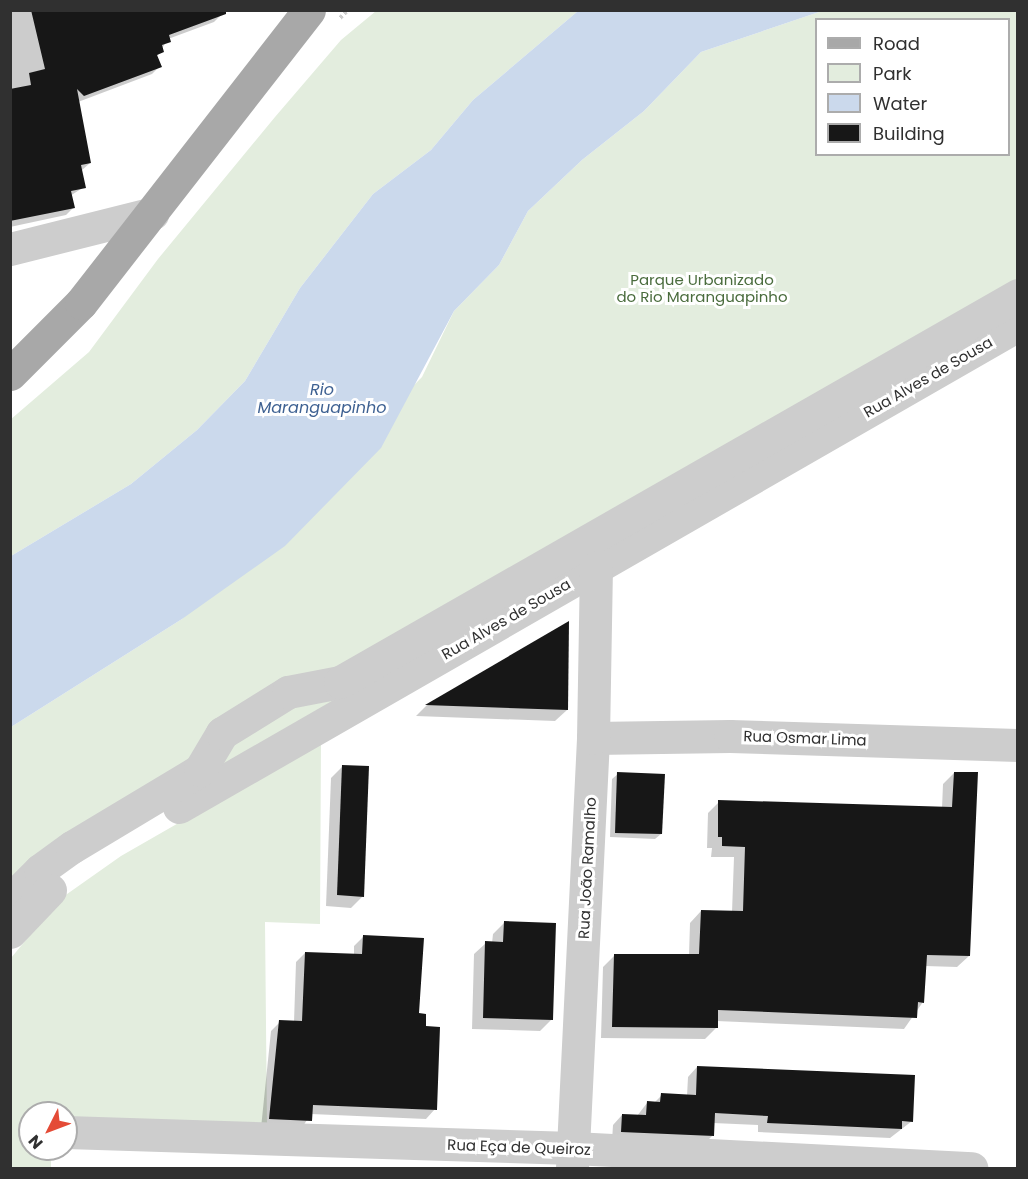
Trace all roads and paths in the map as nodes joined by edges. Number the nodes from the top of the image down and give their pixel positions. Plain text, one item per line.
1 (309, 10) edge
2 (153, 213) junction
3 (10, 249) edge
4 (1017, 295) edge
5 (1017, 325) edge
6 (10, 374) edge
7 (596, 567) junction
8 (593, 738) junction
9 (1017, 745) edge
10 (10, 900) edge
11 (10, 932) edge
12 (78, 1133) edge
13 (573, 1158) edge
14 (971, 1168) edge

1 - 2 main road
2 - 3 street
2 - 6 main road
4 - 10 street
5 - 7 street, Rua Alves de Sousa
7 - 8 street, Rua João Ramalho
7 - 11 street, Rua Alves de Sousa
8 - 9 street, Rua Osmar Lima
8 - 13 street, Rua João Ramalho
12 - 13 street, Rua Eça de Queiroz
13 - 14 street, Rua Eça de Queiroz

